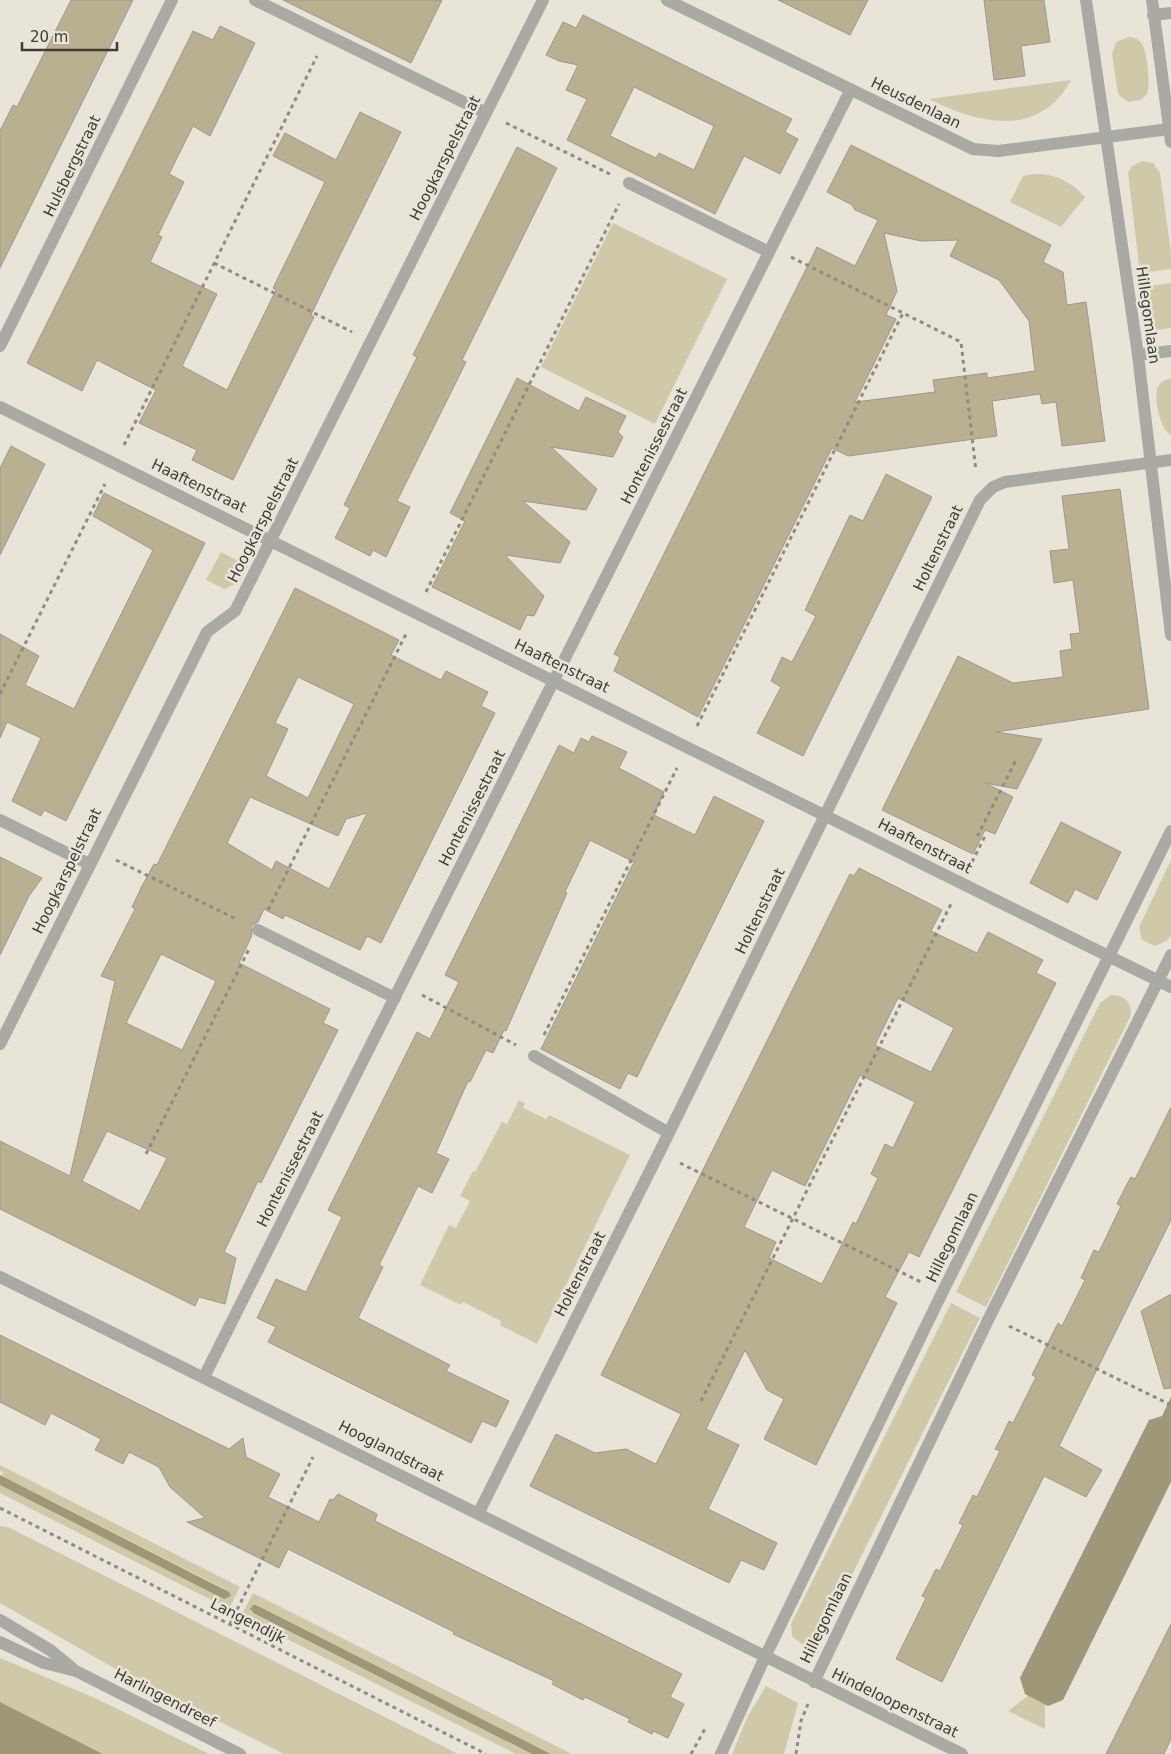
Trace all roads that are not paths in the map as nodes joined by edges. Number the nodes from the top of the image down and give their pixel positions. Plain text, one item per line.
1 (172, 0) edge
2 (255, 0) edge
3 (542, 0) edge
4 (668, 0) edge
5 (1086, 0) edge
6 (1152, 0) edge
7 (1171, 13) edge
8 (1153, 16) junction
9 (851, 89) junction
10 (486, 113) junction
11 (1170, 136) edge
12 (1107, 137) junction
13 (629, 183) road end
14 (769, 252) junction
15 (0, 346) edge
16 (1171, 351) edge
17 (1138, 354) junction
18 (0, 407) edge
19 (1171, 460) edge
20 (1150, 462) junction
21 (271, 540) junction
22 (1171, 635) edge
23 (554, 680) junction
24 (825, 814) junction
25 (0, 820) edge
26 (1171, 831) edge
27 (88, 864) junction
28 (258, 930) road end
29 (1171, 954) edge
30 (1109, 956) junction
31 (1158, 981) junction
32 (1171, 987) edge
33 (394, 998) junction
34 (0, 1044) edge
35 (534, 1056) road end
36 (669, 1132) junction
37 (0, 1277) edge
38 (204, 1377) junction
39 (478, 1514) junction
40 (0, 1620) edge
41 (0, 1642) edge
42 (764, 1659) junction
43 (76, 1671) junction
44 (814, 1682) junction
45 (240, 1754) edge
46 (721, 1754) edge
47 (962, 1754) edge

1 - 15 street, Hulsbergstraat
2 - 10 street
3 - 10 street, Hoogkarspelstraat
4 - 9 street, Heusdenlaan
5 - 12 street, Hillegomlaan
6 - 8 street
7 - 8 street
8 - 11 street
9 - 12 street, Heusdenlaan
9 - 14 street, Hontenissestraat
10 - 21 street, Hoogkarspelstraat
11 - 12 street, Heusdenlaan
12 - 17 street, Hillegomlaan
13 - 14 street
14 - 23 street, Hontenissestraat
16 - 17 street
17 - 20 street, Hillegomlaan
18 - 21 street, Haaftenstraat
19 - 20 street
20 - 22 street, Hillegomlaan
20 - 24 street, Holtenstraat
21 - 23 street, Haaftenstraat
21 - 27 street, Hoogkarspelstraat
23 - 24 street, Haaftenstraat
23 - 33 street, Hontenissestraat
24 - 30 street, Haaftenstraat
24 - 36 street, Holtenstraat
25 - 27 street
26 - 30 street, Hillegomlaan
27 - 34 street, Hoogkarspelstraat
28 - 33 street
29 - 31 street, Hillegomlaan
30 - 31 street, Haaftenstraat
30 - 42 street, Hillegomlaan
31 - 32 street, Haaftenstraat
31 - 44 street, Hillegomlaan
33 - 38 street, Hontenissestraat
35 - 36 street
36 - 39 street, Holtenstraat
37 - 38 street, Hooglandstraat
38 - 39 street, Hooglandstraat
39 - 42 street, Hooglandstraat
40 - 43 street, Harlingendreef
41 - 43 street, Harlingendreef
42 - 44 street, Hillegomlaan
42 - 46 street, Hillegomlaan
43 - 45 street, Harlingendreef
44 - 47 street, Hindeloopenstraat

